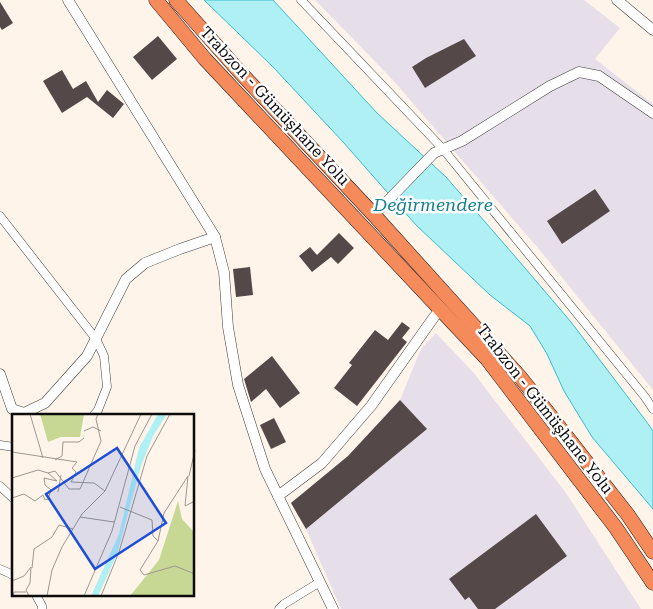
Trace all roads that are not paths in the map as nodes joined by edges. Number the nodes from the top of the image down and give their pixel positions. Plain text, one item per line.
1 (68, 0) edge
2 (156, 0) edge
3 (176, 0) edge
4 (301, 0) edge
5 (617, 0) edge
6 (653, 30) edge
7 (653, 113) edge
8 (438, 151) junction
9 (378, 210) junction
10 (0, 216) edge
11 (215, 237) junction
12 (440, 310) junction
13 (96, 339) junction
14 (0, 374) edge
15 (653, 409) edge
16 (95, 414) edge
17 (0, 486) edge
18 (278, 496) junction
19 (12, 497) edge
20 (653, 552) edge
21 (0, 569) edge
22 (12, 575) edge
23 (320, 582) junction
24 (653, 583) edge
25 (37, 596) edge
26 (42, 609) edge
27 (279, 609) edge
28 (333, 609) edge

1 - 11 street
2 - 12 highway, Trabzon - Gümüşhane Yolu
3 - 9 highway, Trabzon - Gümüşhane Yolu
4 - 8 street
5 - 6 street
7 - 8 street
8 - 9 street
8 - 15 street
9 - 20 highway, Trabzon - Gümüşhane Yolu
10 - 13 street
11 - 13 street
11 - 18 street
12 - 18 street
12 - 24 highway, Trabzon - Gümüşhane Yolu
13 - 14 street
13 - 16 street
17 - 19 street
18 - 23 street
21 - 22 street
23 - 27 street
23 - 28 street
25 - 26 street

